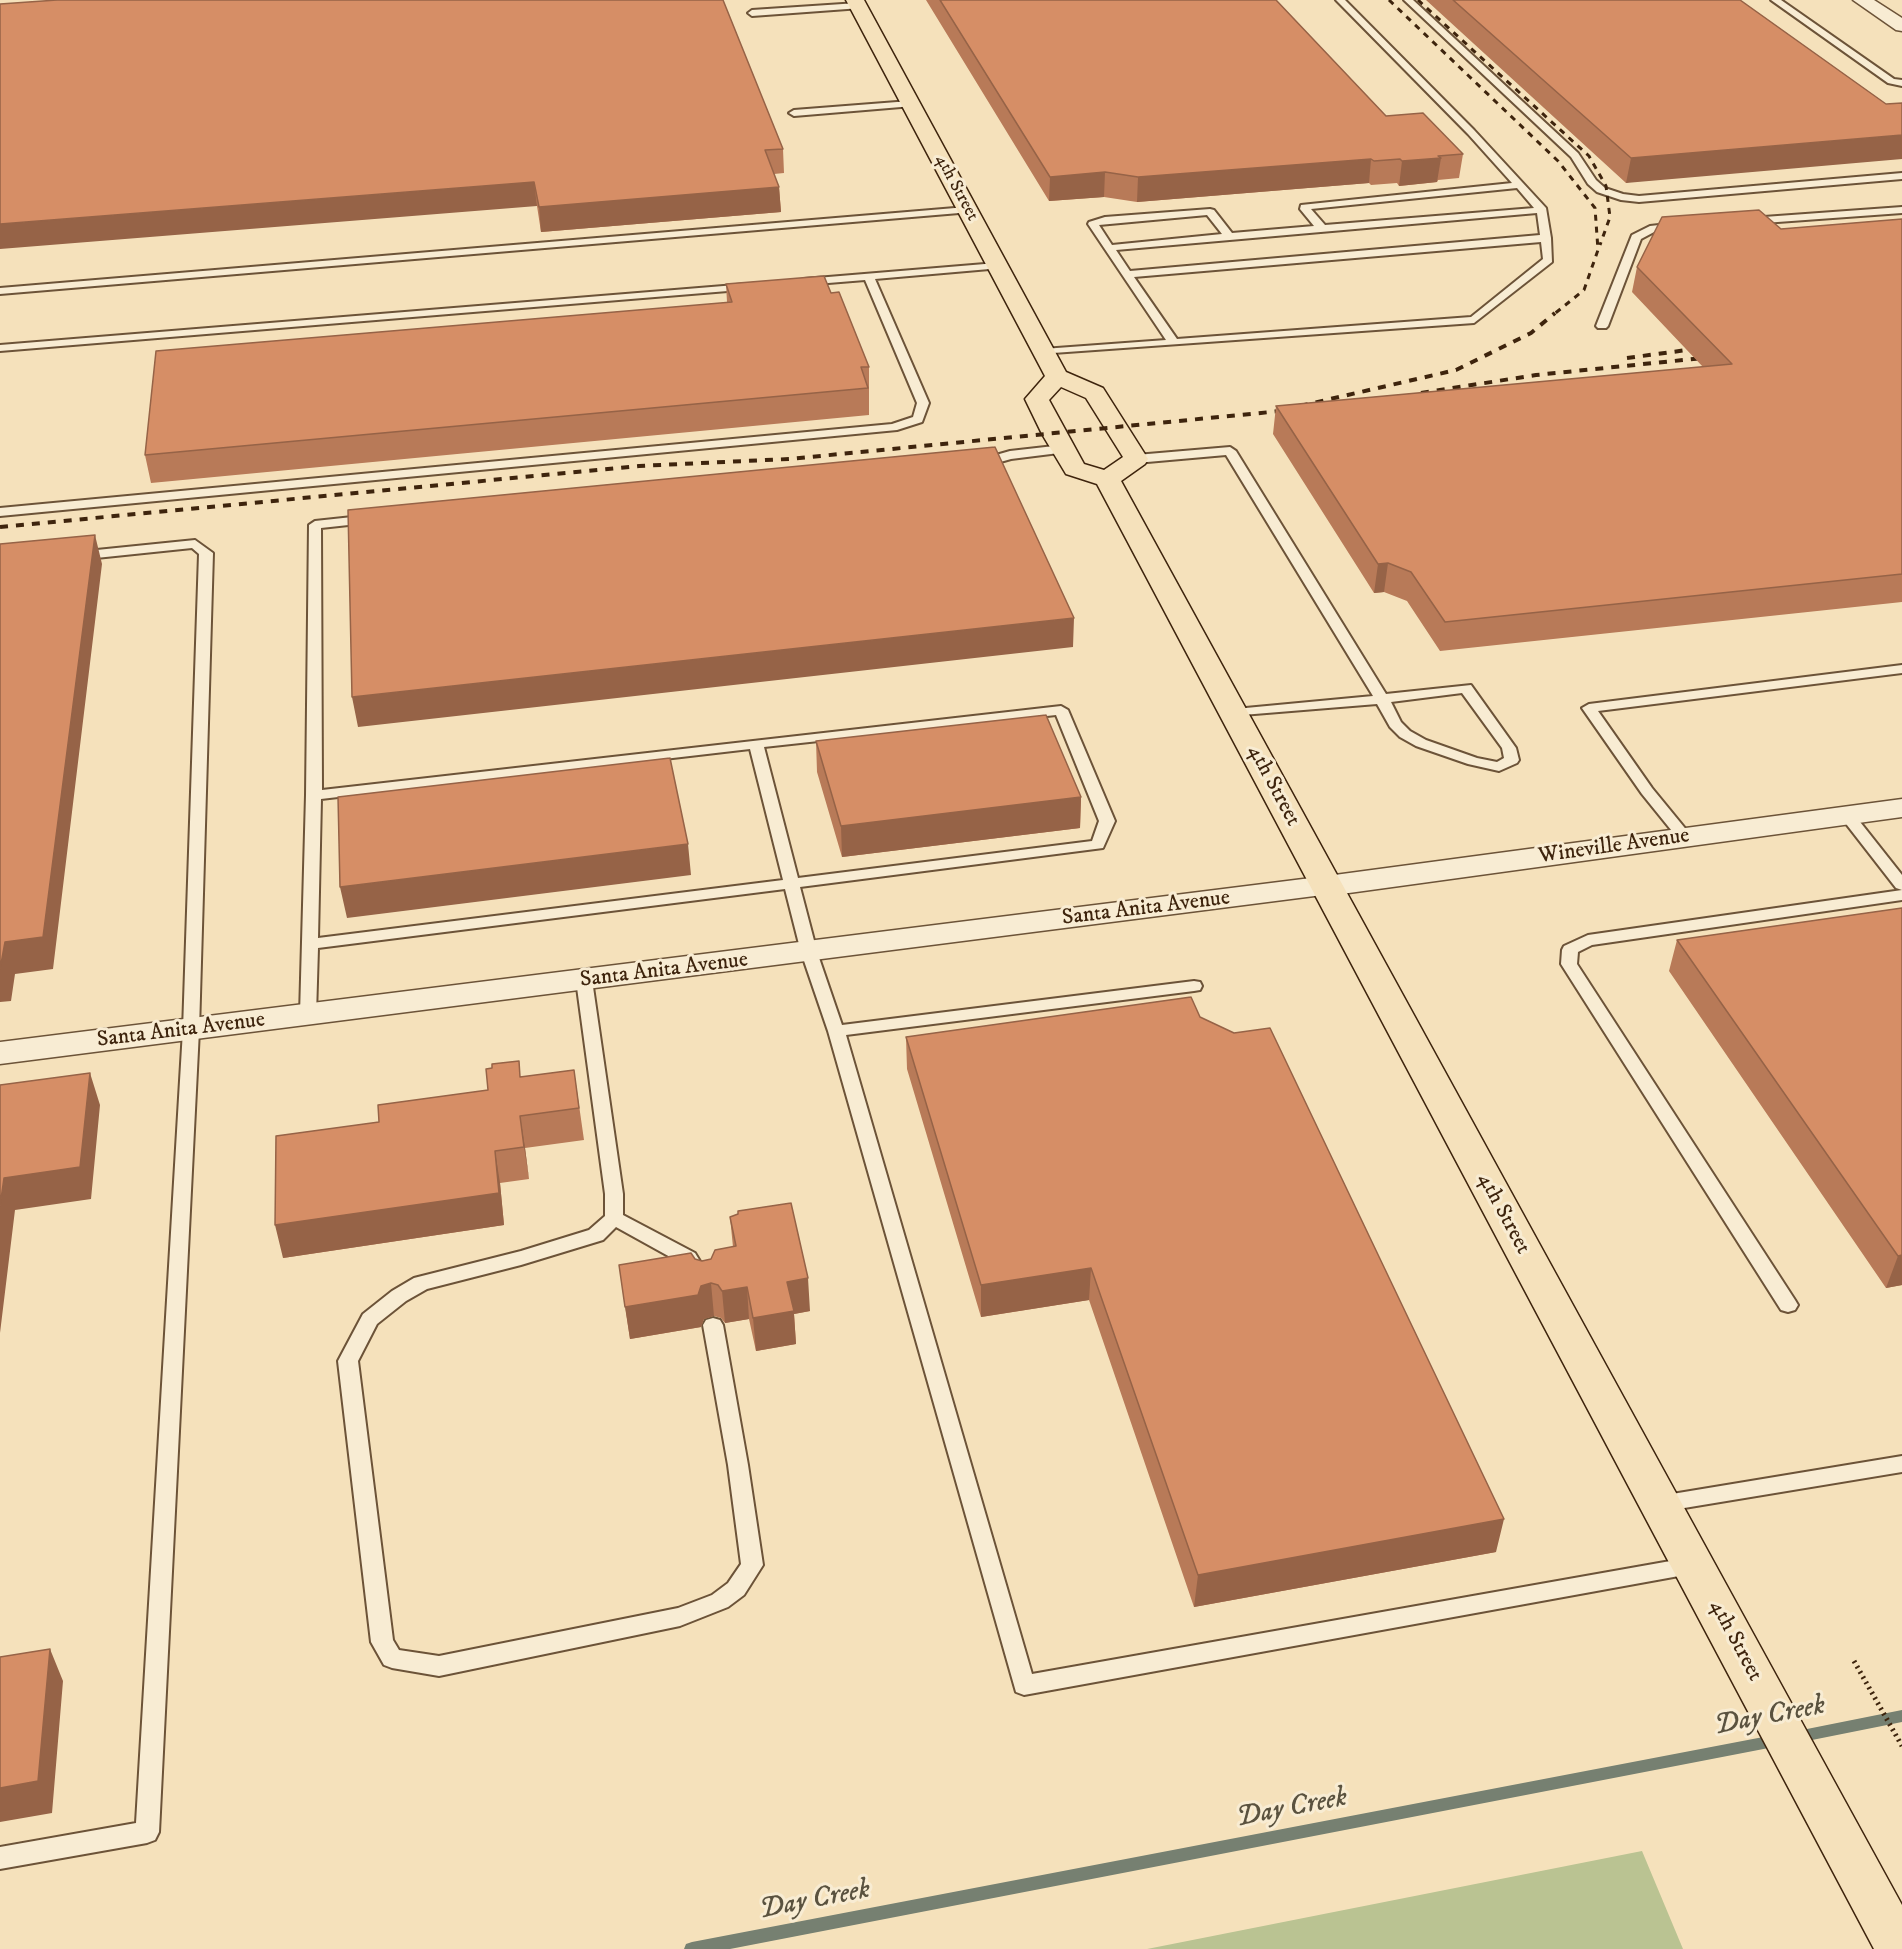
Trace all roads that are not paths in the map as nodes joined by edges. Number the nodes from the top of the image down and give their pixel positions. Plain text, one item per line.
1 (1340, 0) edge
2 (1408, 0) edge
3 (1775, 0) edge
4 (1862, 0) edge
5 (856, 3) edge
6 (1902, 12) edge
7 (752, 13) dead end
8 (1882, 13) junction
9 (1902, 26) edge
10 (1902, 83) edge
11 (910, 104) junction
12 (794, 112) dead end
13 (1902, 176) edge
14 (1520, 185) junction
15 (968, 210) junction
16 (1542, 210) junction
17 (1902, 210) edge
18 (1736, 222) edge
19 (1689, 225) edge
20 (1322, 228) junction
21 (1229, 236) junction
22 (1546, 238) junction
23 (1109, 248) junction
24 (997, 266) junction
25 (1127, 274) junction
26 (869, 277) junction
27 (798, 283) edge
28 (762, 286) edge
29 (0, 291) edge
30 (1602, 326) dead end
31 (1174, 342) junction
32 (0, 348) edge
33 (1043, 352) junction
34 (1057, 377) junction
35 (1063, 449) junction
36 (1136, 459) junction
37 (963, 466) edge
38 (1107, 479) junction
39 (0, 512) edge
40 (386, 518) edge
41 (57, 558) edge
42 (1902, 669) edge
43 (1382, 699) junction
44 (1235, 713) junction
45 (756, 744) junction
46 (314, 795) junction
47 (1902, 808) edge
48 (1848, 816) junction
49 (1685, 838) junction
50 (792, 884) junction
51 (1902, 885) edge
52 (1327, 886) junction
53 (1902, 895) edge
54 (310, 944) junction
55 (809, 952) junction
56 (584, 981) junction
57 (1194, 986) dead end
58 (308, 1016) junction
59 (191, 1030) junction
60 (836, 1031) junction
61 (0, 1053) edge
62 (614, 1218) junction
63 (706, 1284) edge
64 (1788, 1305) dead end
65 (713, 1325) dead end
66 (1902, 1464) edge
67 (1660, 1504) junction
68 (1694, 1566) junction
69 (0, 1858) edge
70 (1900, 1949) edge

1 - 14 lane
2 - 13 lane
3 - 10 lane
4 - 8 street
5 - 7 lane
5 - 11 main road, 4th Street
6 - 8 street
8 - 9 street
11 - 12 lane
11 - 15 main road, 4th Street
14 - 16 lane
14 - 20 lane
15 - 24 main road, 4th Street
15 - 29 lane
16 - 20 lane
16 - 22 lane
17 - 18 lane
19 - 30 lane
20 - 21 lane
21 - 23 lane
21 - 23 lane
22 - 25 lane
22 - 31 lane
23 - 25 lane
24 - 26 lane
24 - 33 main road, 4th Street
25 - 31 lane
26 - 27 lane
26 - 39 lane
28 - 32 lane
31 - 33 lane
33 - 34 main road, 4th Street
34 - 35 main road
34 - 36 main road
35 - 37 lane
35 - 38 main road
36 - 38 main road
36 - 43 lane
38 - 44 main road, 4th Street
40 - 46 lane
41 - 59 lane
42 - 49 lane
43 - 43 lane
43 - 44 lane
44 - 52 main road, 4th Street
45 - 46 lane
45 - 50 lane
45 - 50 lane
46 - 54 lane
47 - 48 street, Wineville Avenue
48 - 49 street, Wineville Avenue
48 - 51 lane
49 - 52 street, Wineville Avenue
50 - 54 lane
50 - 55 lane
52 - 55 street, Santa Anita Avenue
52 - 67 main road, 4th Street
53 - 64 lane
54 - 58 lane
55 - 56 street, Santa Anita Avenue
55 - 60 lane
56 - 58 street, Santa Anita Avenue
56 - 62 lane
57 - 60 lane
58 - 59 street, Santa Anita Avenue
59 - 61 street, Santa Anita Avenue
59 - 69 lane
60 - 68 lane
62 - 63 lane
62 - 65 lane
66 - 67 lane
67 - 68 main road, 4th Street
68 - 70 main road, 4th Street

